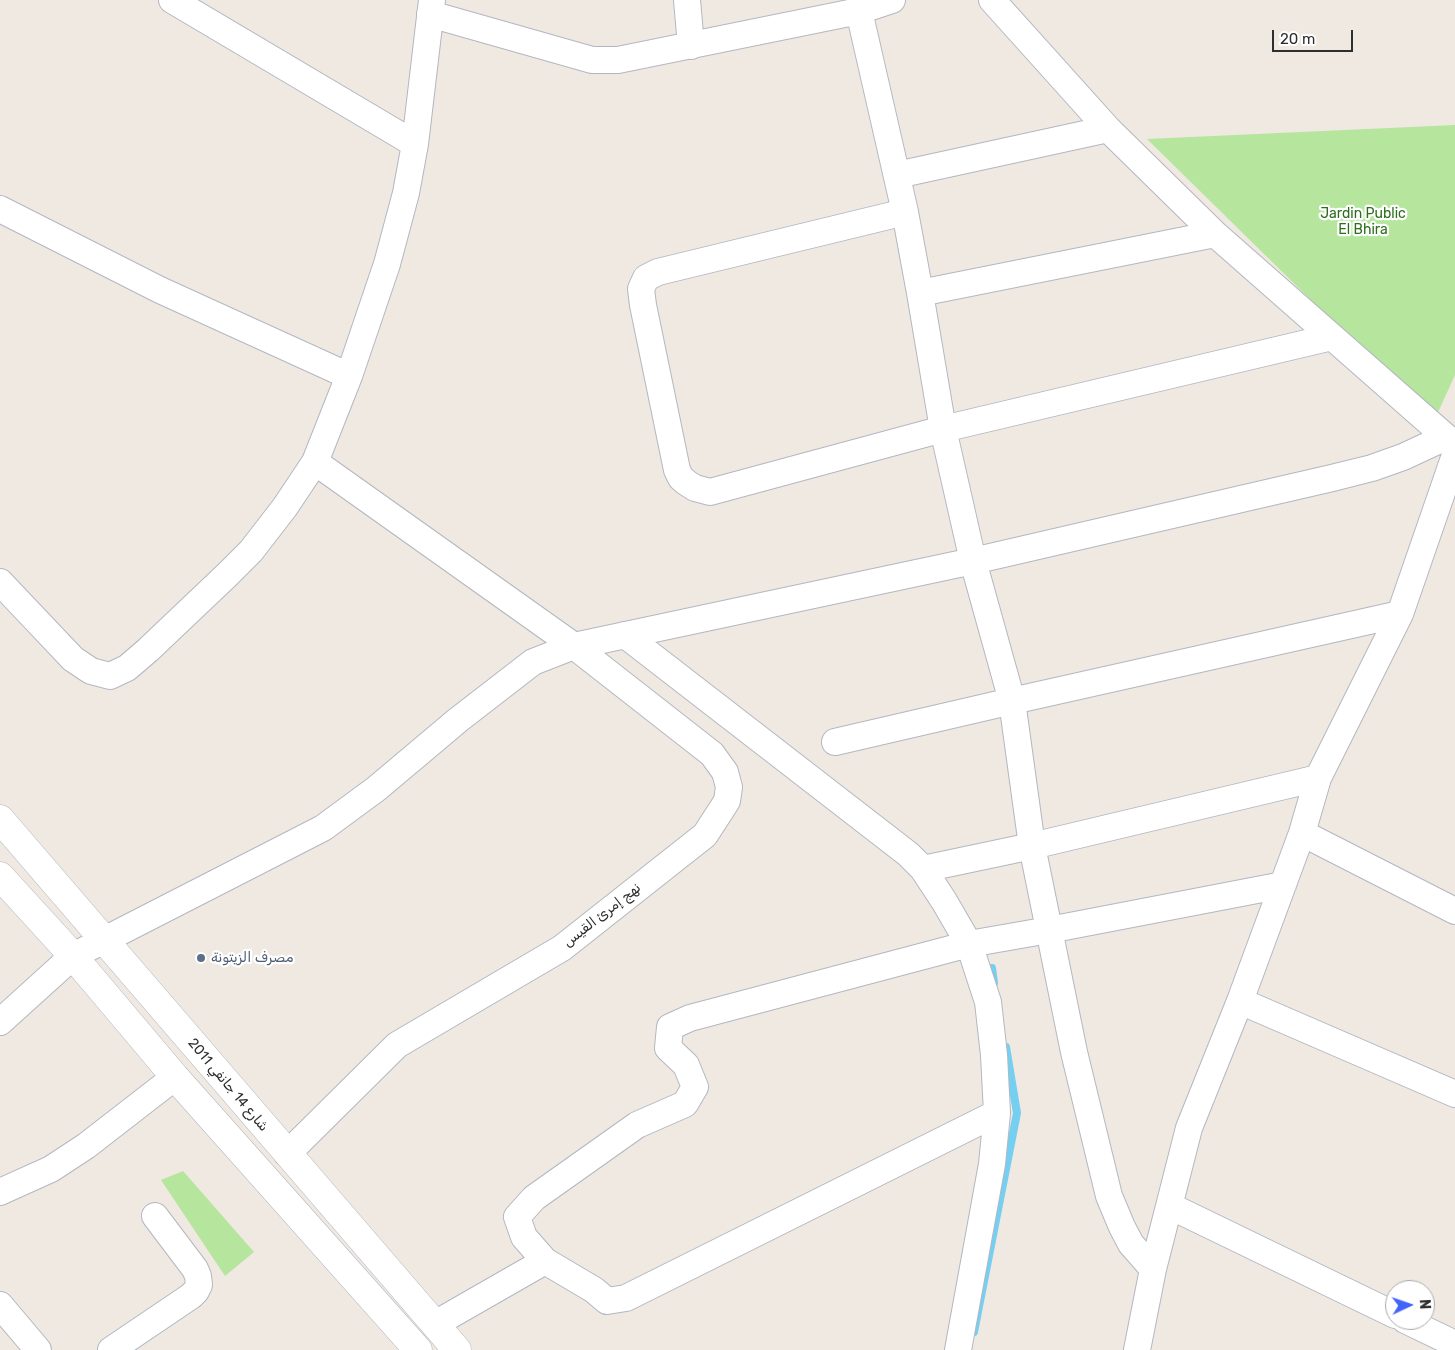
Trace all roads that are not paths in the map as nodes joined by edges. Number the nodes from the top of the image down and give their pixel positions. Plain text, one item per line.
1 (172, 0) edge
2 (687, 0) edge
3 (892, 0) edge
4 (992, 0) edge
5 (431, 7) edge
6 (859, 10) junction
7 (691, 46) junction
8 (1108, 129) junction
9 (415, 144) junction
10 (897, 175) junction
11 (0, 209) edge
12 (905, 212) junction
13 (1215, 234) junction
14 (920, 293) junction
15 (1332, 337) junction
16 (349, 376) junction
17 (943, 429) junction
18 (1452, 445) edge
19 (315, 462) junction
20 (973, 561) junction
21 (0, 582) edge
22 (1400, 614) junction
23 (625, 635) junction
24 (574, 646) junction
25 (1012, 701) junction
26 (834, 742) dead end
27 (1318, 778) junction
28 (0, 819) edge
29 (1302, 833) junction
30 (1032, 846) junction
31 (923, 869) junction
32 (0, 876) edge
33 (1283, 885) junction
34 (1455, 911) edge
35 (1049, 930) junction
36 (104, 940) junction
37 (969, 944) junction
38 (73, 956) junction
39 (1240, 1001) junction
40 (0, 1022) edge
41 (176, 1077) junction
42 (1455, 1094) edge
43 (997, 1113) junction
44 (287, 1154) junction
45 (0, 1192) edge
46 (1170, 1206) junction
47 (155, 1216) dead end
48 (545, 1261) junction
49 (1152, 1270) junction
50 (0, 1305) edge
51 (1385, 1310) edge
52 (435, 1324) junction
53 (1426, 1330) edge
54 (1455, 1344) edge
55 (38, 1350) edge
56 (111, 1350) edge
57 (418, 1350) edge
58 (457, 1350) edge
59 (958, 1350) edge
60 (1138, 1350) edge

1 - 9 street
2 - 7 street
3 - 6 street
4 - 8 street
5 - 7 street
5 - 9 street
6 - 7 street
6 - 10 street
8 - 10 street
8 - 13 street
9 - 16 street
10 - 12 street
11 - 16 street
12 - 14 street
12 - 17 street
13 - 14 street
13 - 15 street
14 - 17 street
15 - 17 street
15 - 18 street
16 - 19 street
17 - 20 street
18 - 20 street
18 - 22 street
19 - 21 street
19 - 24 street, نهج إمرئ القيس
20 - 23 street
20 - 25 street
22 - 25 street
22 - 27 street
23 - 24 street
23 - 31 street
24 - 36 street
24 - 44 street, نهج إمرئ القيس
25 - 26 street
25 - 30 street
27 - 29 street
27 - 30 street
28 - 36 main road, شارع 14 جانفي 2011
29 - 33 street
29 - 34 street
30 - 31 street
30 - 35 street
31 - 37 street
32 - 38 main road
33 - 35 street
33 - 39 street
35 - 37 street
35 - 49 street
36 - 38 street
36 - 44 main road, شارع 14 جانفي 2011
37 - 43 street
37 - 48 street
38 - 40 street
38 - 41 main road
39 - 42 street
39 - 46 street
41 - 45 street
41 - 57 main road
43 - 48 street
43 - 59 street
44 - 52 main road, شارع 14 جانفي 2011
46 - 49 street
46 - 51 street
47 - 56 street
48 - 52 street
49 - 60 street
50 - 55 street
52 - 58 main road, شارع 14 جانفي 2011
53 - 54 street

